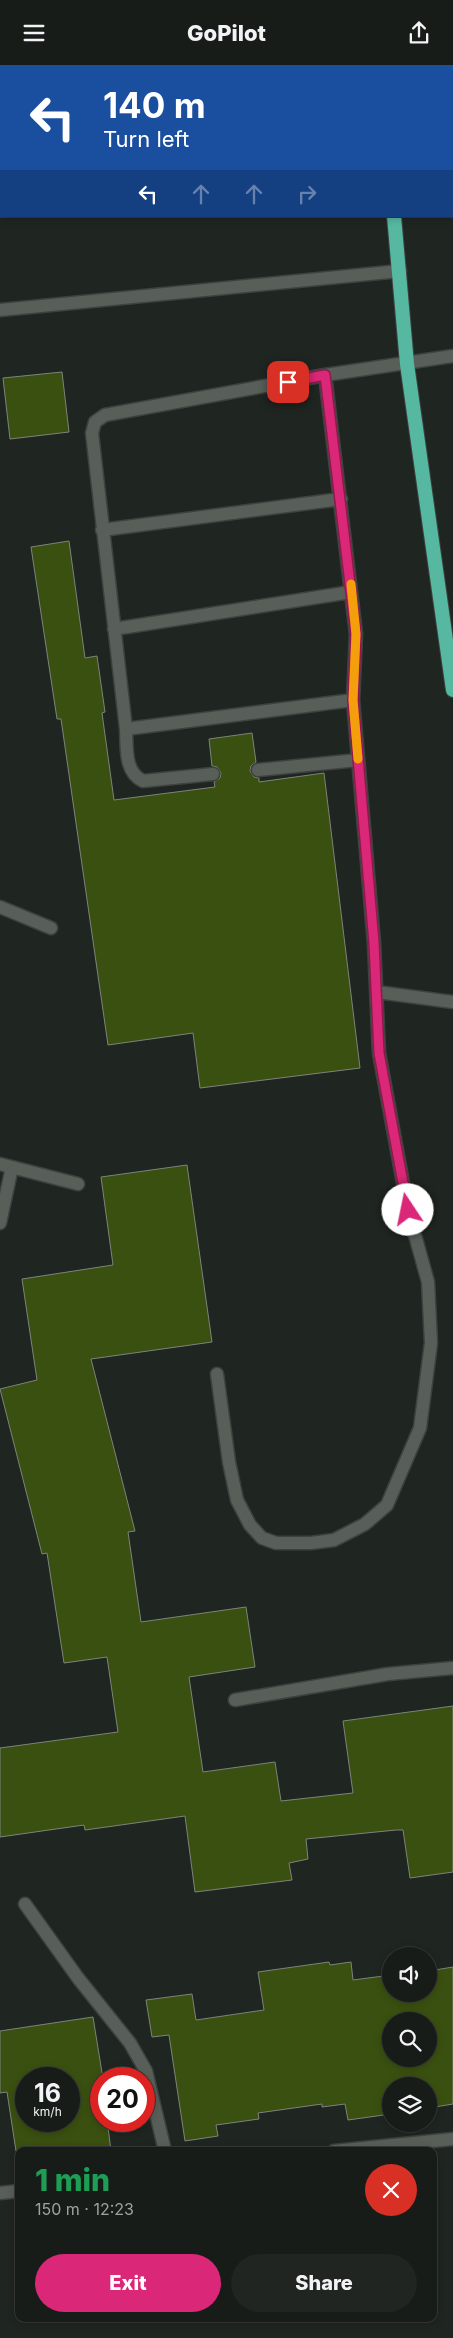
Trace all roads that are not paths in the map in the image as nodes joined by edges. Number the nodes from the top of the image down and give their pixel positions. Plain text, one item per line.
1 (394, 217) edge
2 (400, 271) junction
3 (0, 310) edge
4 (453, 356) edge
5 (407, 364) junction
6 (325, 375) junction
7 (341, 499) junction
8 (102, 530) junction
9 (351, 592) junction
10 (114, 629) junction
11 (453, 690) edge
12 (353, 700) junction
13 (126, 729) junction
14 (358, 760) junction
15 (258, 769) dead end
16 (213, 774) dead end
17 (0, 907) edge
18 (51, 928) dead end
19 (377, 992) junction
20 (453, 1002) edge
21 (6, 1165) edge
22 (78, 1184) dead end
23 (0, 1223) edge
24 (217, 1374) dead end
25 (453, 1668) edge
26 (235, 1701) dead end
27 (25, 1904) dead end
28 (453, 2139) edge
29 (164, 2147) edge
30 (374, 2147) edge
31 (15, 2191) edge
32 (0, 2193) edge

1 - 2 highway
2 - 3 street
2 - 5 highway
4 - 5 street
5 - 6 street
5 - 11 highway
6 - 7 street
6 - 8 street
7 - 8 street
7 - 9 street
8 - 10 street
9 - 10 street
9 - 12 street
10 - 13 street
12 - 13 street
12 - 14 street
13 - 16 street
14 - 15 street
14 - 19 street
17 - 18 street
19 - 20 street
19 - 24 street
21 - 22 street
21 - 23 street
25 - 26 street
27 - 29 street
28 - 30 street
31 - 32 street

